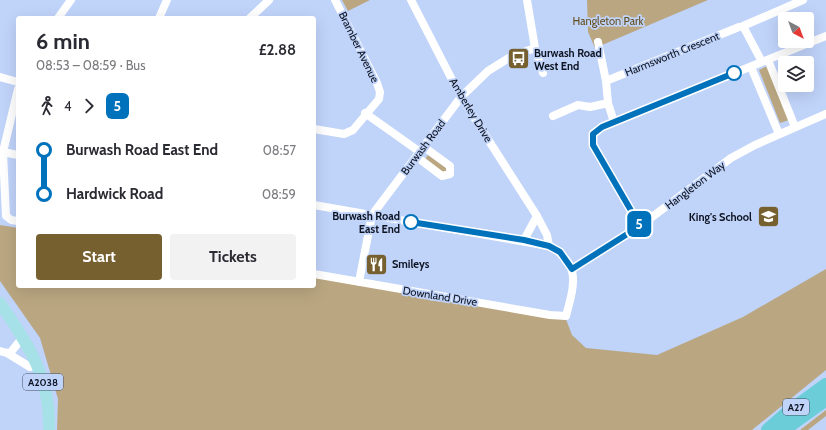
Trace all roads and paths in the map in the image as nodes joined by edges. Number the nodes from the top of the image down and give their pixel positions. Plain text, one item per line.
1 (71, 0) edge
2 (167, 0) edge
3 (269, 0) edge
4 (335, 0) edge
5 (411, 0) edge
6 (527, 0) edge
7 (803, 0) edge
8 (59, 16) edge
9 (161, 16) edge
10 (252, 16) edge
11 (739, 27) dead end
12 (826, 36) edge
13 (598, 42) dead end
14 (535, 48) junction
15 (765, 61) junction
16 (751, 66) junction
17 (543, 74) dead end
18 (0, 77) edge
19 (16, 81) edge
20 (606, 81) junction
21 (16, 95) edge
22 (461, 97) junction
23 (608, 103) junction
24 (365, 113) junction
25 (826, 114) edge
26 (553, 116) dead end
27 (614, 122) junction
28 (795, 127) junction
29 (316, 129) edge
30 (779, 134) junction
31 (3, 137) edge
32 (3, 152) junction
33 (420, 152) junction
34 (16, 155) edge
35 (316, 205) edge
36 (372, 215) junction
37 (3, 216) edge
38 (537, 216) junction
39 (16, 221) edge
40 (640, 226) junction
41 (524, 240) junction
42 (549, 246) junction
43 (572, 269) junction
44 (316, 274) edge
45 (359, 282) junction
46 (0, 303) edge
47 (23, 337) junction
48 (4, 352) edge
49 (38, 366) junction
50 (826, 385) edge
51 (826, 399) edge
52 (48, 430) edge
53 (768, 430) edge
54 (783, 430) edge

1 - 8 street
2 - 9 street
3 - 10 street
4 - 24 street, Bramber Avenue
5 - 22 street, Amberley Drive
6 - 14 street
7 - 15 street
11 - 20 street, Harmsworth Crescent
12 - 15 street
13 - 20 street
14 - 17 street
14 - 22 street, Burwash Road
15 - 16 street
15 - 28 street
16 - 27 street
16 - 30 street
18 - 19 street
20 - 23 street
21 - 31 street
22 - 33 street, Burwash Road
22 - 38 street, Amberley Drive
23 - 26 street
23 - 27 street
24 - 29 street, Bramber Avenue
24 - 33 street
25 - 28 street, Hangleton Way
27 - 40 street
28 - 30 street, Hangleton Way
30 - 40 street, Hangleton Way
31 - 32 street
32 - 34 street
32 - 37 street
33 - 36 street, Burwash Road
35 - 36 street
36 - 41 street
36 - 45 street, Burwash Road
37 - 39 street
38 - 41 street
38 - 42 street, Amberley Drive
40 - 43 street, Hangleton Way
41 - 42 street
42 - 43 street
43 - 45 street, Downland Drive
44 - 45 street, Downland Drive
46 - 47 main road, A2038
47 - 48 street
47 - 49 main road, A2038
48 - 49 street
49 - 52 main road, A2038
50 - 53 highway, A27
51 - 54 highway, A27

